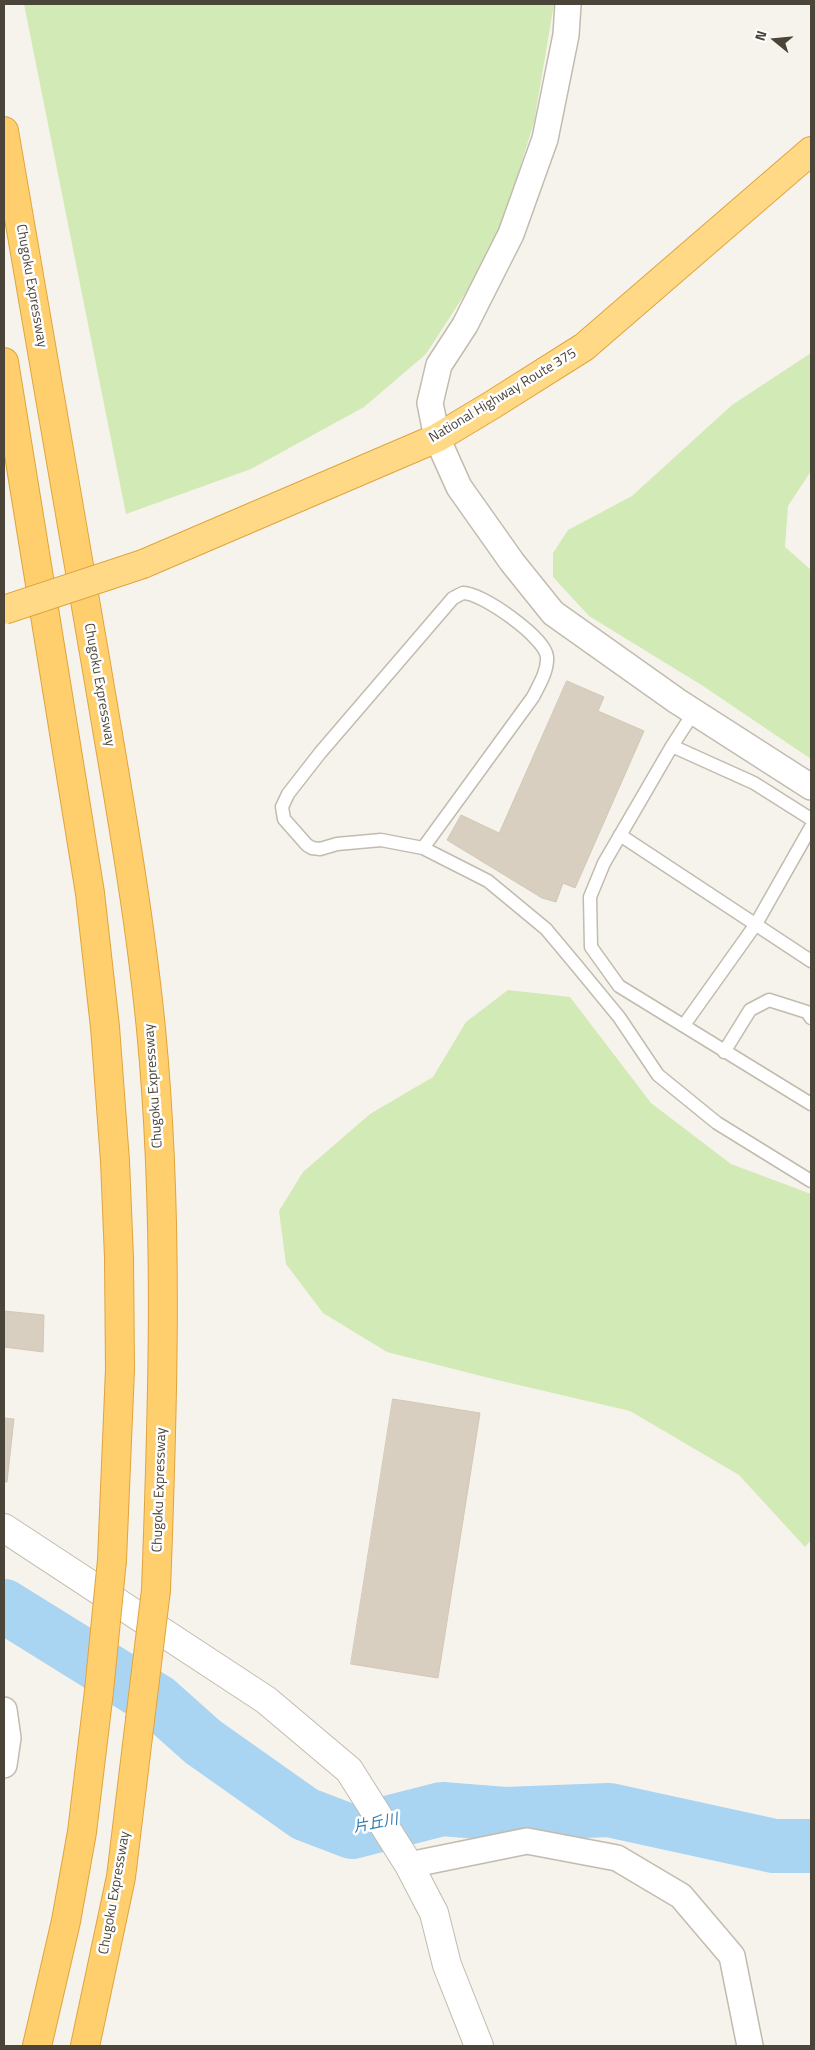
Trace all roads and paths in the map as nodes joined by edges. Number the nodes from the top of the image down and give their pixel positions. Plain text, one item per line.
1 (568, 4) edge
2 (4, 131) edge
3 (811, 151) edge
4 (4, 362) edge
5 (437, 438) junction
6 (4, 610) edge
7 (694, 712) junction
8 (672, 746) junction
9 (811, 787) edge
10 (811, 819) edge
11 (811, 826) edge
12 (620, 835) junction
13 (423, 848) junction
14 (756, 924) junction
15 (811, 960) edge
16 (811, 1018) edge
17 (684, 1025) junction
18 (724, 1052) junction
19 (811, 1104) edge
20 (811, 1181) edge
21 (4, 1528) edge
22 (4, 1710) edge
23 (4, 1765) edge
24 (82, 1832) junction
25 (409, 1865) junction
26 (121, 1877) junction
27 (23, 2046) edge
28 (38, 2046) edge
29 (85, 2046) edge
30 (94, 2046) edge
31 (480, 2046) edge
32 (750, 2046) edge

1 - 5 street
2 - 26 highway, Chugoku Expressway, bridge
3 - 5 highway, National Highway Route 375
4 - 24 highway, bridge
5 - 6 highway, National Highway Route 375, bridge
5 - 7 street
7 - 8 lane
7 - 9 street
8 - 10 lane
8 - 12 lane
11 - 14 lane
12 - 14 lane
12 - 17 lane
13 - 13 lane
13 - 20 lane
14 - 15 lane
14 - 17 lane
16 - 18 lane
17 - 18 lane
18 - 19 lane
21 - 25 street
22 - 23 street
24 - 27 highway
24 - 28 highway
25 - 31 street
25 - 32 street
26 - 29 highway, Chugoku Expressway
26 - 30 highway

